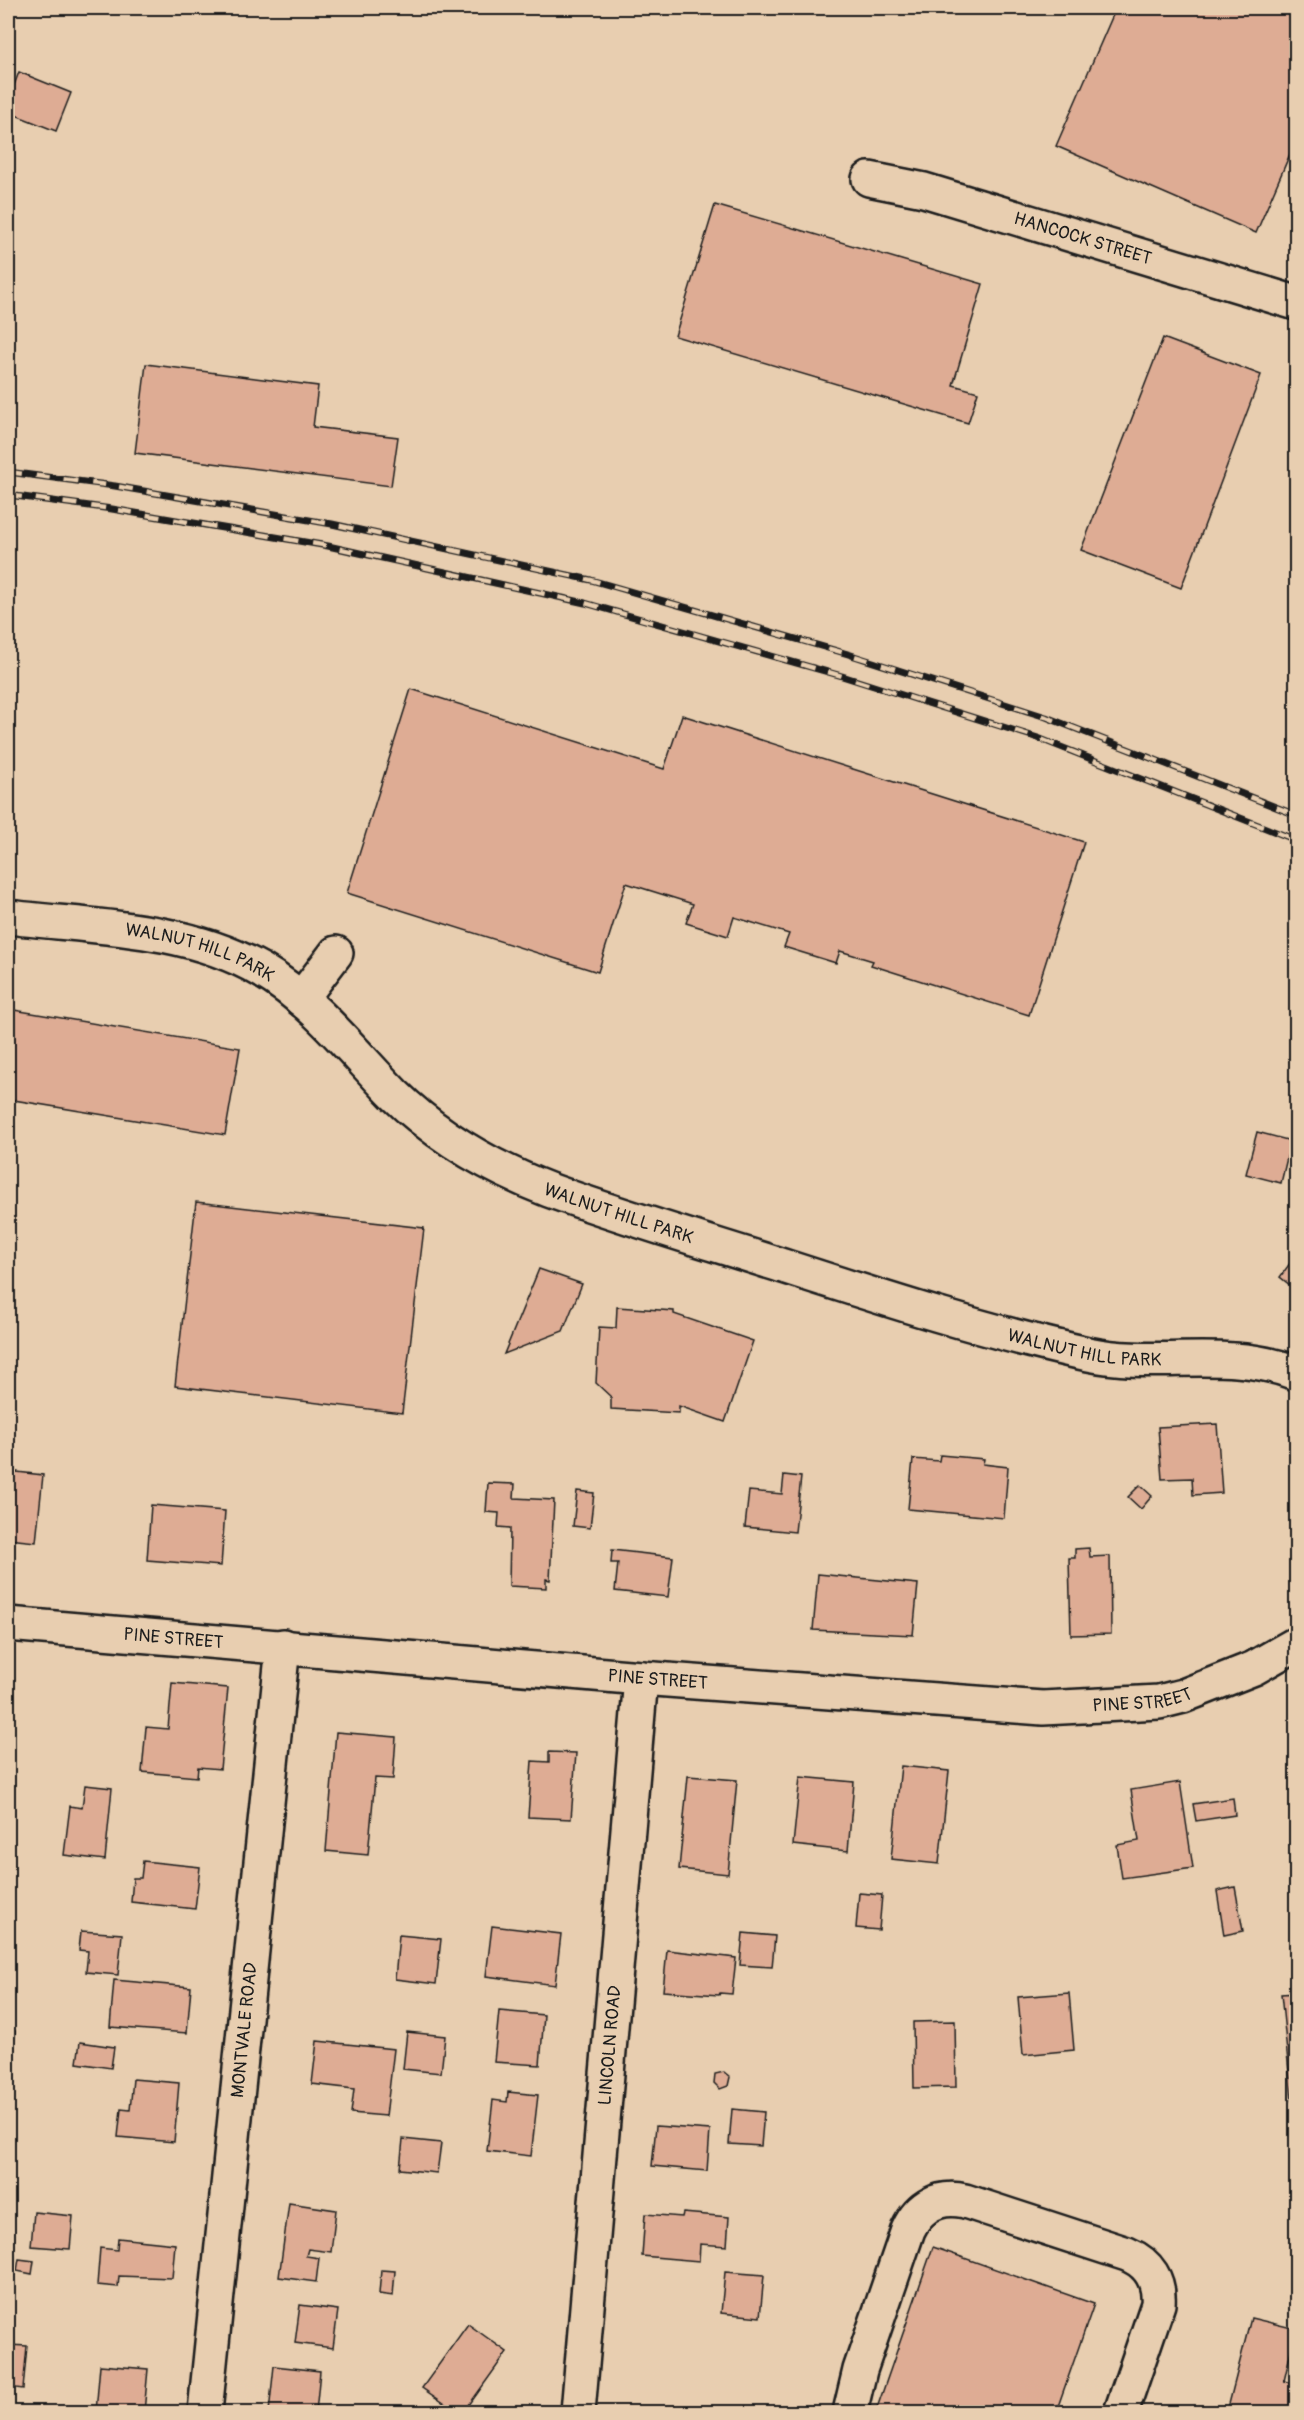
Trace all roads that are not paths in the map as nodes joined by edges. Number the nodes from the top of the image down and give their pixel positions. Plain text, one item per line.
1 (869, 179) dead end
2 (1296, 303) edge
3 (8, 917) edge
4 (336, 953) dead end
5 (301, 999) junction
6 (1296, 1373) edge
7 (8, 1624) edge
8 (1296, 1644) edge
9 (283, 1646) junction
10 (641, 1678) junction
11 (206, 2412) edge
12 (578, 2412) edge
13 (850, 2412) edge
14 (1121, 2412) edge

1 - 2 street, HANCOCK STREET
3 - 5 street, WALNUT HILL PARK
4 - 5 street
5 - 6 street, WALNUT HILL PARK
7 - 9 street, PINE STREET
8 - 10 street, PINE STREET
9 - 10 street, PINE STREET
9 - 11 street, MONTVALE ROAD
10 - 12 street, LINCOLN ROAD
13 - 14 street

